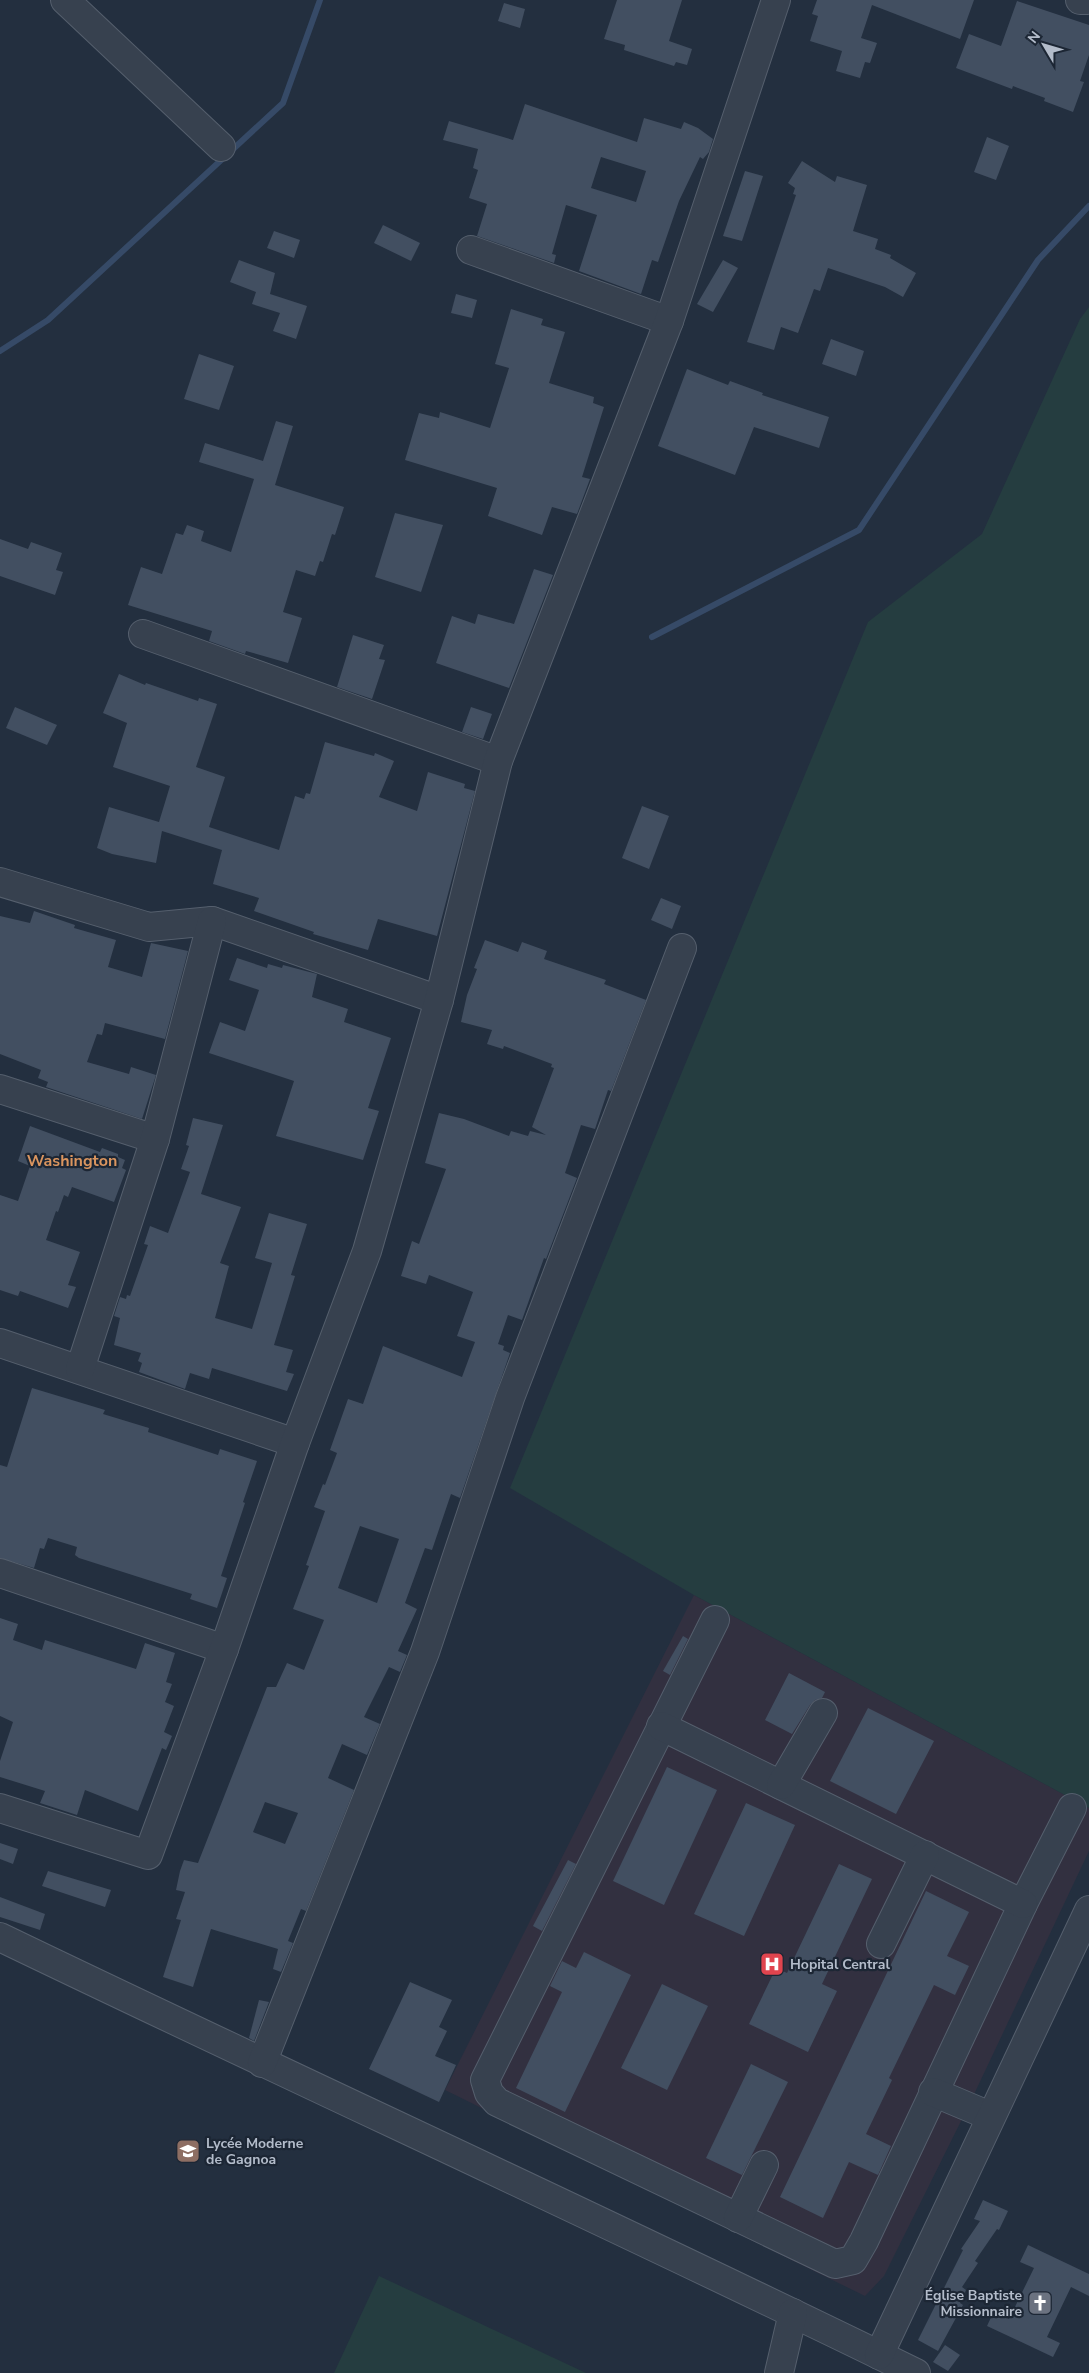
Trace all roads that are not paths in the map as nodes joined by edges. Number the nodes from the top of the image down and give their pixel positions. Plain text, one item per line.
1 (65, 0) edge
2 (776, 0) edge
3 (1080, 0) edge
4 (1086, 0) edge
5 (221, 147) dead end
6 (471, 250) dead end
7 (669, 321) junction
8 (143, 634) dead end
9 (498, 761) junction
10 (0, 882) edge
11 (212, 921) junction
12 (682, 948) dead end
13 (439, 1000) junction
14 (0, 1089) edge
15 (155, 1139) junction
16 (0, 1343) edge
17 (80, 1369) junction
18 (295, 1443) junction
19 (0, 1573) edge
20 (715, 1620) dead end
21 (224, 1649) junction
22 (823, 1712) dead end
23 (661, 1726) junction
24 (781, 1785) junction
25 (0, 1808) edge
26 (1072, 1808) dead end
27 (925, 1855) junction
28 (1023, 1904) junction
29 (1089, 1910) edge
30 (0, 1937) edge
31 (881, 1944) dead end
32 (262, 2063) junction
33 (933, 2092) junction
34 (990, 2116) junction
35 (764, 2165) dead end
36 (738, 2218) junction
37 (793, 2313) junction
38 (879, 2355) junction
39 (779, 2373) edge
40 (916, 2373) edge

1 - 5 street
2 - 7 street
3 - 4 street
6 - 7 street
7 - 9 street
8 - 9 street
9 - 13 street
10 - 11 street
11 - 13 street
11 - 15 street
12 - 32 street
13 - 18 street
14 - 15 street
15 - 17 street
16 - 17 street
17 - 18 street
18 - 21 street
19 - 21 street
20 - 23 street
21 - 25 street
22 - 24 street
23 - 24 street
23 - 36 street
24 - 27 street
26 - 28 street
27 - 28 street
27 - 31 street
28 - 33 street
29 - 34 street
30 - 32 street
32 - 37 street
33 - 34 street
33 - 36 street
34 - 38 street
35 - 36 street
37 - 38 street
37 - 39 street
38 - 40 street

